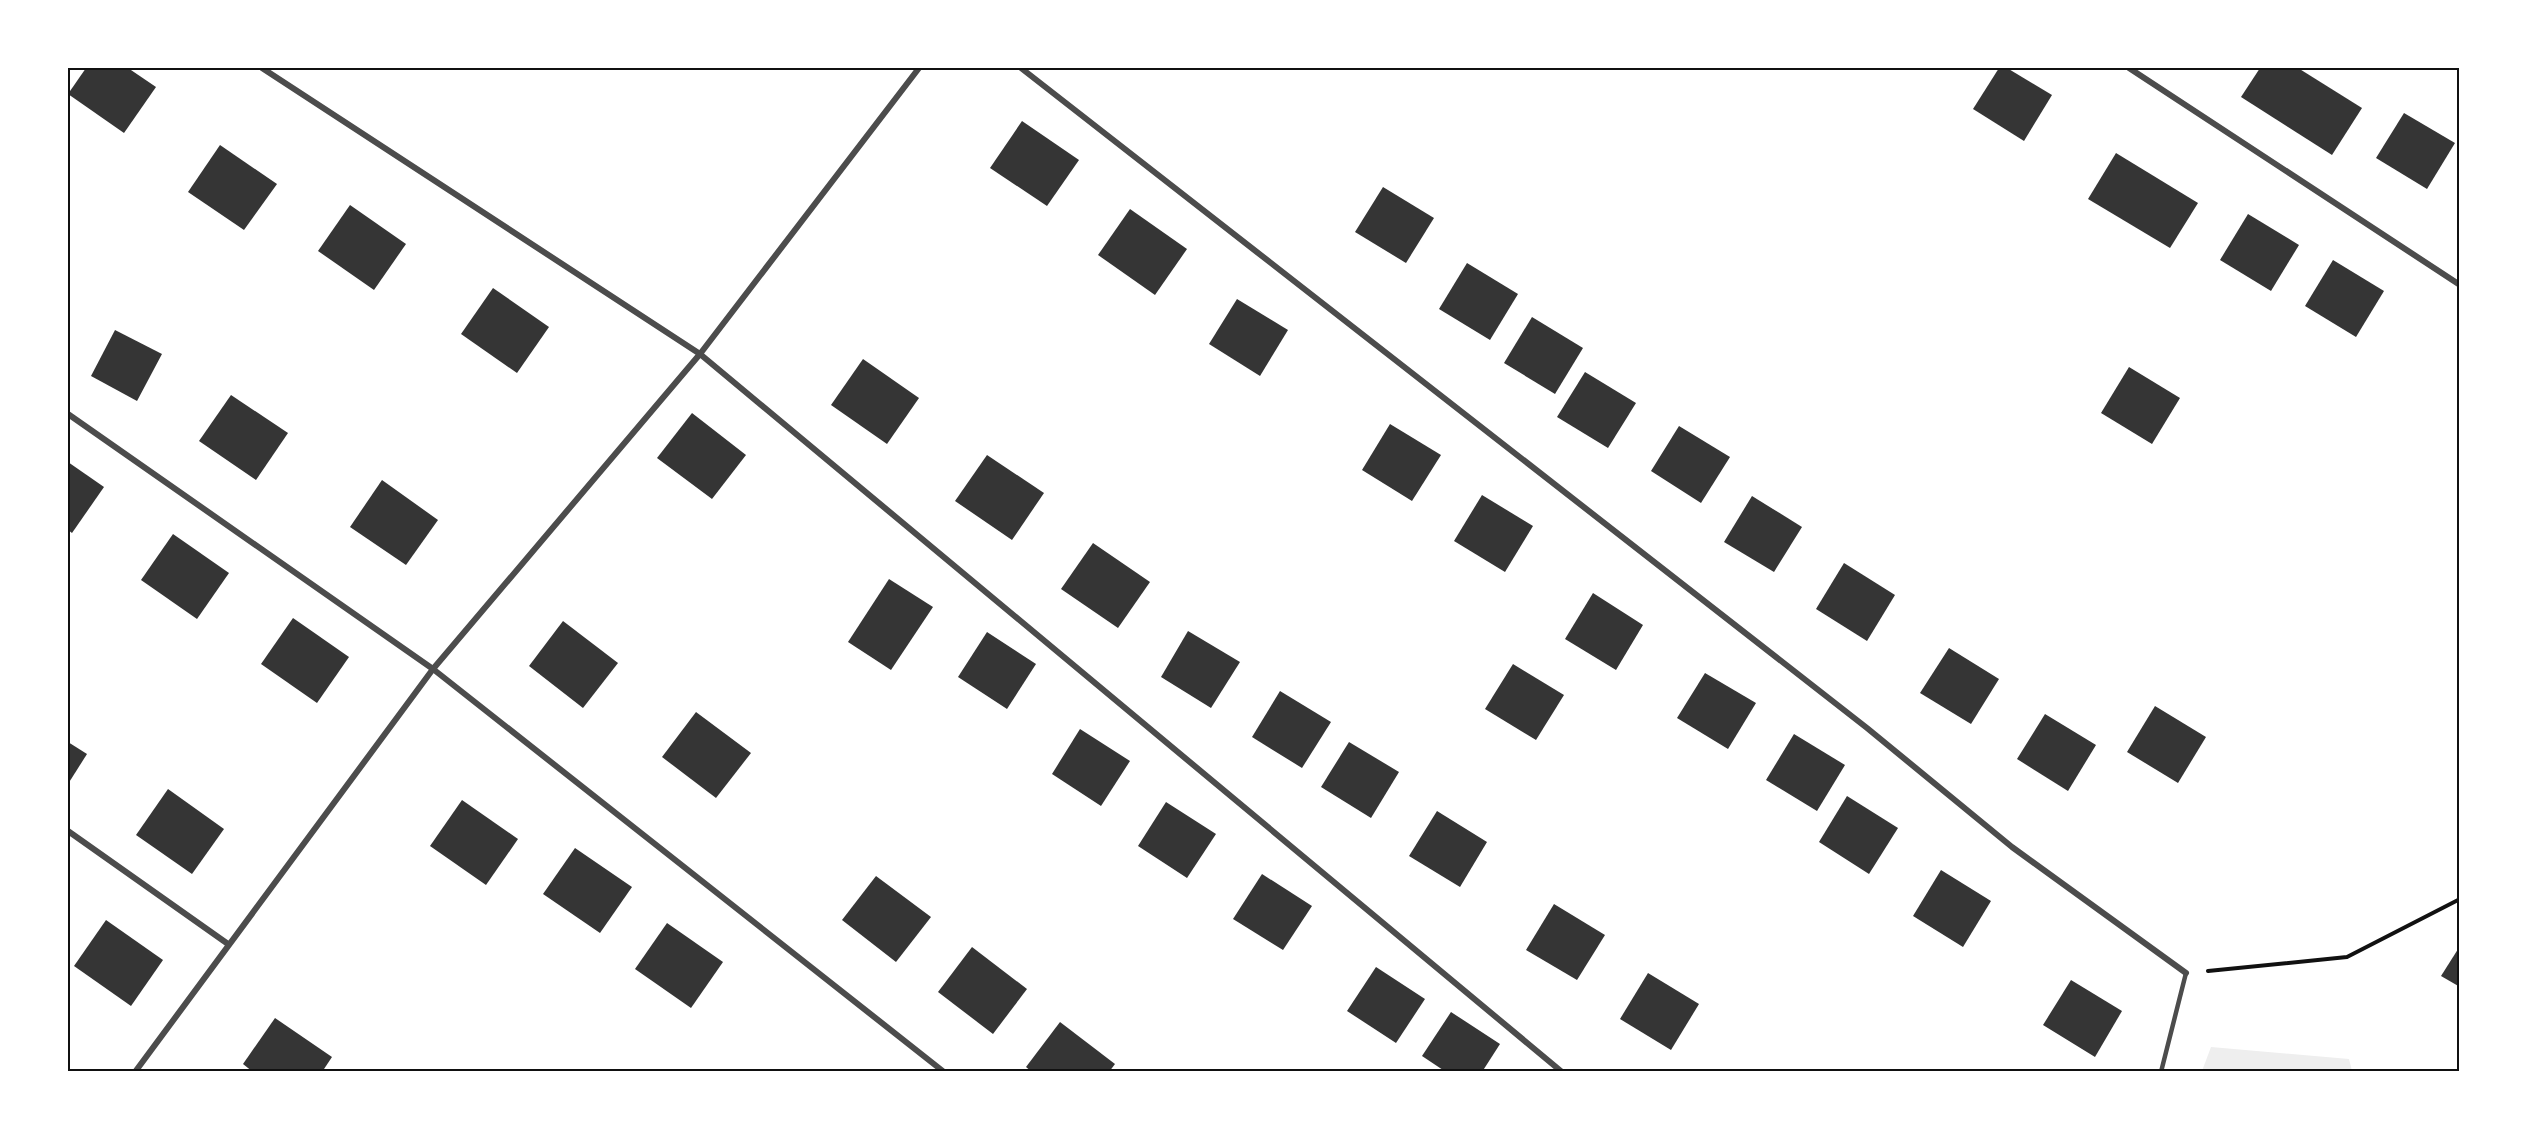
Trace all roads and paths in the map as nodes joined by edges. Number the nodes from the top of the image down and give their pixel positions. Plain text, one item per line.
1 (262, 68) edge
2 (919, 68) edge
3 (1021, 68) edge
4 (2129, 68) edge
5 (2460, 285) edge
6 (700, 354) junction
7 (68, 414) edge
8 (433, 669) junction
9 (68, 831) edge
10 (2460, 899) edge
11 (228, 944) junction
12 (2186, 973) junction
13 (135, 1071) edge
14 (944, 1071) edge
15 (1562, 1071) edge
16 (2161, 1071) edge

1 - 6 street
2 - 6 street
3 - 12 street
4 - 5 street
6 - 8 street
6 - 15 street
7 - 8 street
8 - 11 street
8 - 14 street
9 - 11 street
10 - 12 path
11 - 13 street
12 - 16 lane

